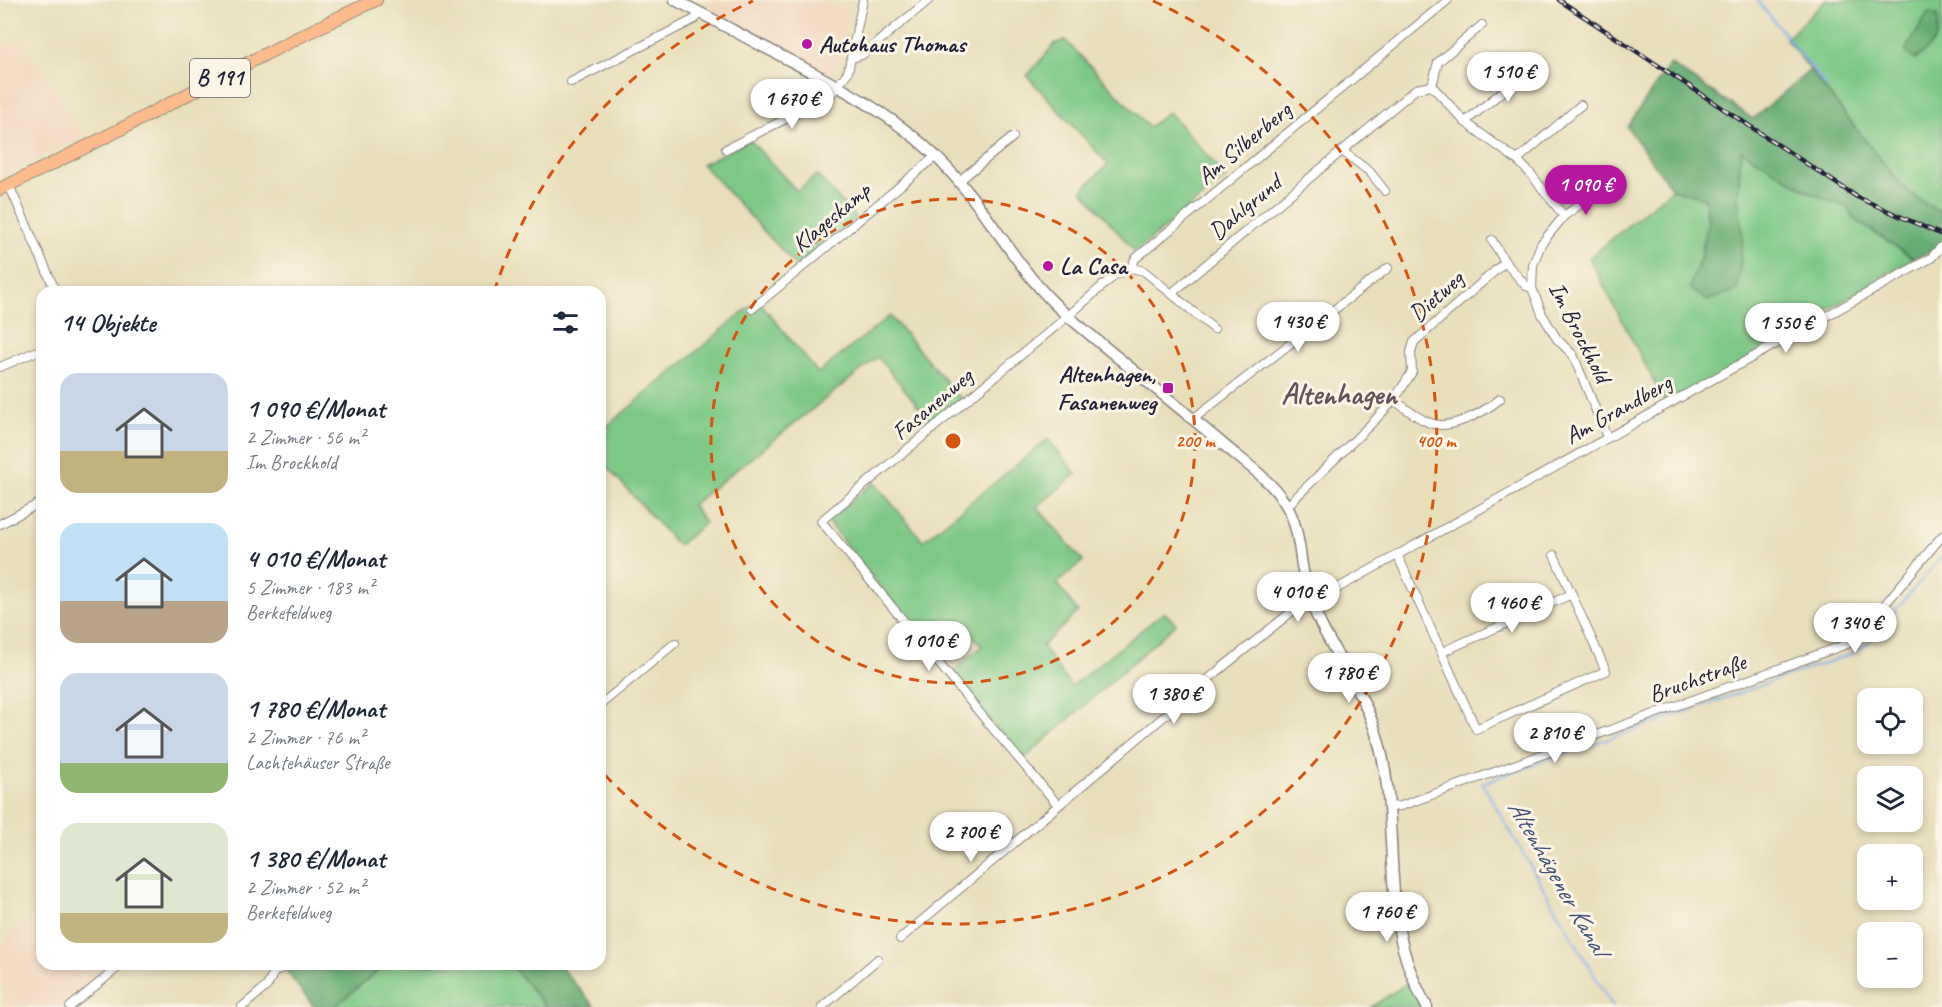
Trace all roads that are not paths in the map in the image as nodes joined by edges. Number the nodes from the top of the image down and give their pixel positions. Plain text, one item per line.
1 (376, 0) edge
2 (675, 0) edge
3 (863, 0) edge
4 (929, 0) edge
5 (1448, 0) edge
6 (699, 13) junction
7 (1482, 25) dead end
8 (852, 58) junction
9 (1535, 65) dead end
10 (571, 82) dead end
11 (839, 86) junction
12 (1432, 86) junction
13 (1581, 105) dead end
14 (1465, 122) junction
15 (1013, 137) dead end
16 (726, 149) dead end
17 (1342, 151) junction
18 (936, 156) junction
19 (1517, 160) junction
20 (959, 181) junction
21 (4, 187) edge
22 (1385, 191) dead end
23 (1593, 195) dead end
24 (1564, 216) junction
25 (1492, 240) dead end
26 (1942, 246) edge
27 (1505, 262) junction
28 (1131, 268) junction
29 (1388, 268) dead end
30 (53, 286) edge
31 (1532, 288) junction
32 (1172, 293) junction
33 (752, 309) dead end
34 (1068, 316) junction
35 (1214, 329) dead end
36 (36, 352) edge
37 (0, 367) edge
38 (1500, 399) dead end
39 (1394, 400) junction
40 (1193, 419) junction
41 (1607, 437) junction
42 (36, 505) edge
43 (1287, 506) junction
44 (0, 524) edge
45 (1942, 536) edge
46 (1396, 554) junction
47 (1554, 555) dead end
48 (1572, 594) junction
49 (1311, 603) junction
50 (675, 643) dead end
51 (1442, 652) junction
52 (606, 700) edge
53 (1058, 805) junction
54 (1390, 807) junction
55 (900, 939) dead end
56 (878, 959) dead end
57 (115, 970) edge
58 (271, 970) edge
59 (70, 1007) edge
60 (242, 1007) edge
61 (822, 1007) edge
62 (1427, 1007) edge

1 - 21 main road, B 191
2 - 6 street
3 - 8 street
4 - 8 street
5 - 28 street, Am Silberberg
6 - 10 street
6 - 11 street
7 - 12 street
8 - 11 street
9 - 14 street
11 - 16 street
11 - 18 street
12 - 14 street
12 - 17 street, Dahlgrund
13 - 19 street
14 - 19 street
15 - 20 street
17 - 22 street
17 - 32 street, Dahlgrund
18 - 20 street
18 - 33 street, Klageskamp
19 - 24 street
20 - 34 street
21 - 30 street
23 - 24 street, Im Brockhold
24 - 31 street, Im Brockhold
25 - 27 street
26 - 41 street, Am Grandberg
27 - 31 street
27 - 39 street, Dietweg
28 - 32 street
28 - 34 street, Am Silberberg
29 - 40 street
31 - 41 street, Im Brockhold
32 - 35 street
34 - 40 street
34 - 53 street, Fasanenweg
36 - 37 street
38 - 39 street
39 - 43 street, Dietweg
40 - 43 street
41 - 46 street, Am Grandberg
42 - 44 street
43 - 49 street
45 - 54 street, Bruchstraße
46 - 49 street, Am Grandberg
46 - 51 street
47 - 48 street
48 - 51 street
48 - 51 street
49 - 53 street, Am Grandberg
49 - 54 street
50 - 52 street
53 - 55 street, Am Grandberg
54 - 62 street
56 - 61 street
57 - 59 street
58 - 60 street

